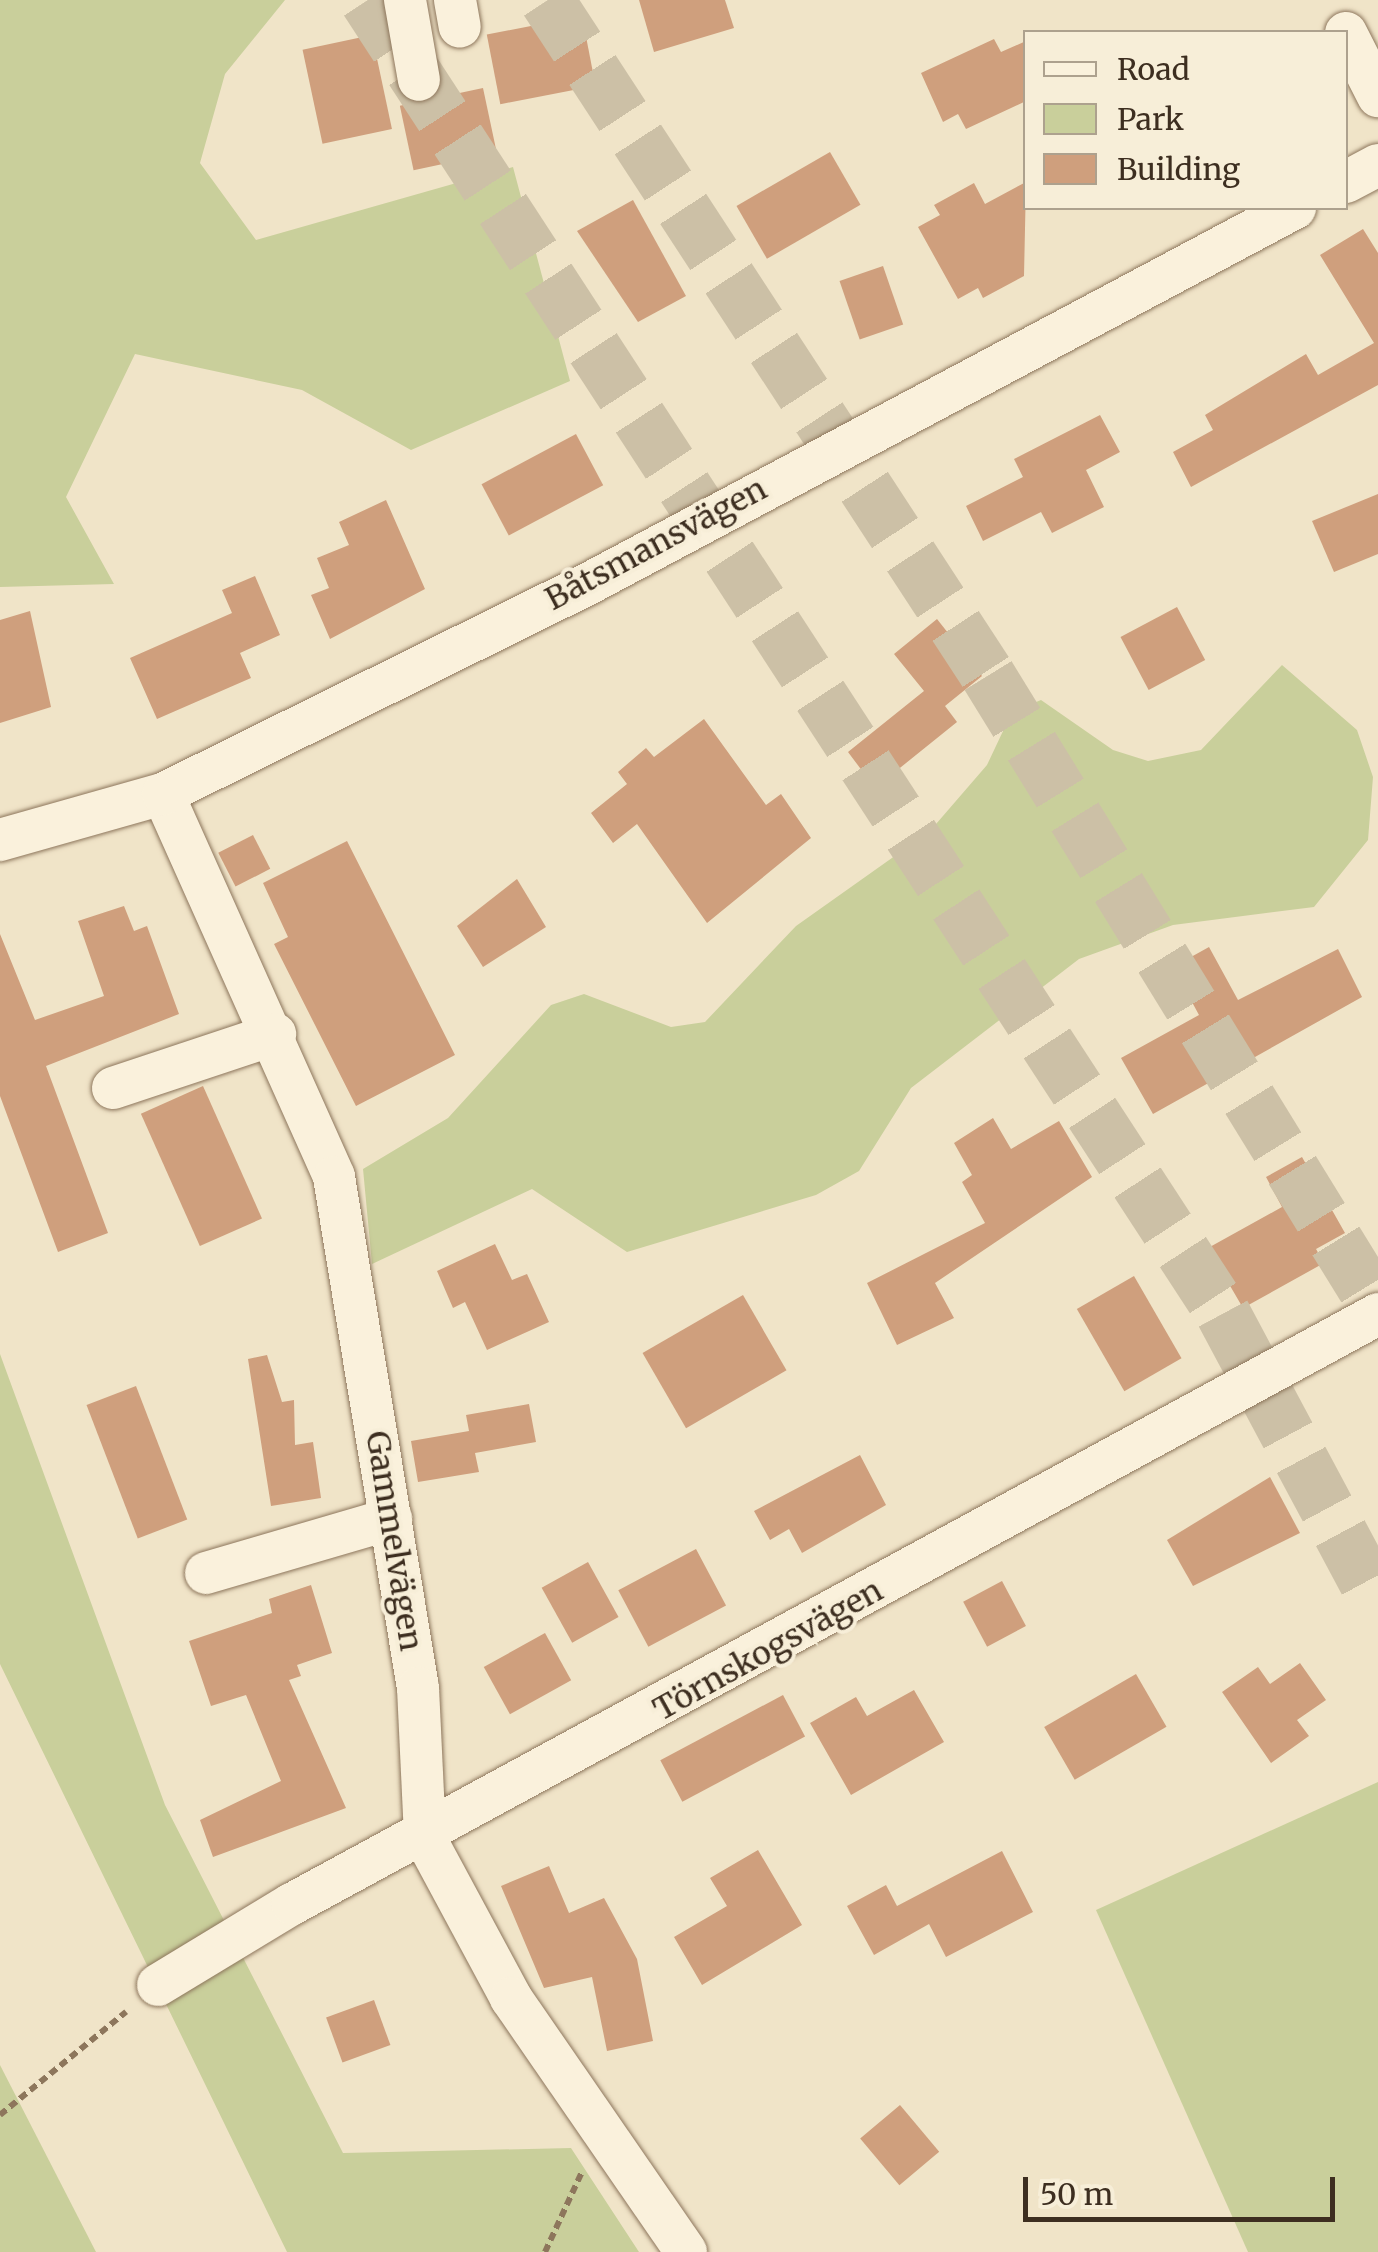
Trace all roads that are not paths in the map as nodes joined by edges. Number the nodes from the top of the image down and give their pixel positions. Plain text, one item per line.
1 (405, 0) edge
2 (1328, 0) edge
3 (1343, 30) edge
4 (1348, 39) edge
5 (419, 80) dead end
6 (1378, 96) edge
7 (1378, 165) edge
8 (1348, 181) edge
9 (1291, 210) edge
10 (163, 794) junction
11 (0, 840) edge
12 (274, 1034) junction
13 (113, 1088) dead end
14 (1378, 1314) edge
15 (391, 1519) junction
16 (206, 1573) dead end
17 (425, 1838) junction
18 (158, 1986) road end
19 (686, 2252) edge

1 - 5 street
2 - 3 street
4 - 6 street
7 - 8 street
9 - 10 street, Båtsmansvägen
10 - 11 street, Båtsmansvägen
10 - 12 street, Gammelvägen
12 - 13 street
12 - 15 street, Gammelvägen
14 - 17 street, Törnskogsvägen
15 - 16 street
15 - 17 street, Gammelvägen
17 - 18 street, Törnskogsvägen
17 - 19 street, Gammelvägen

